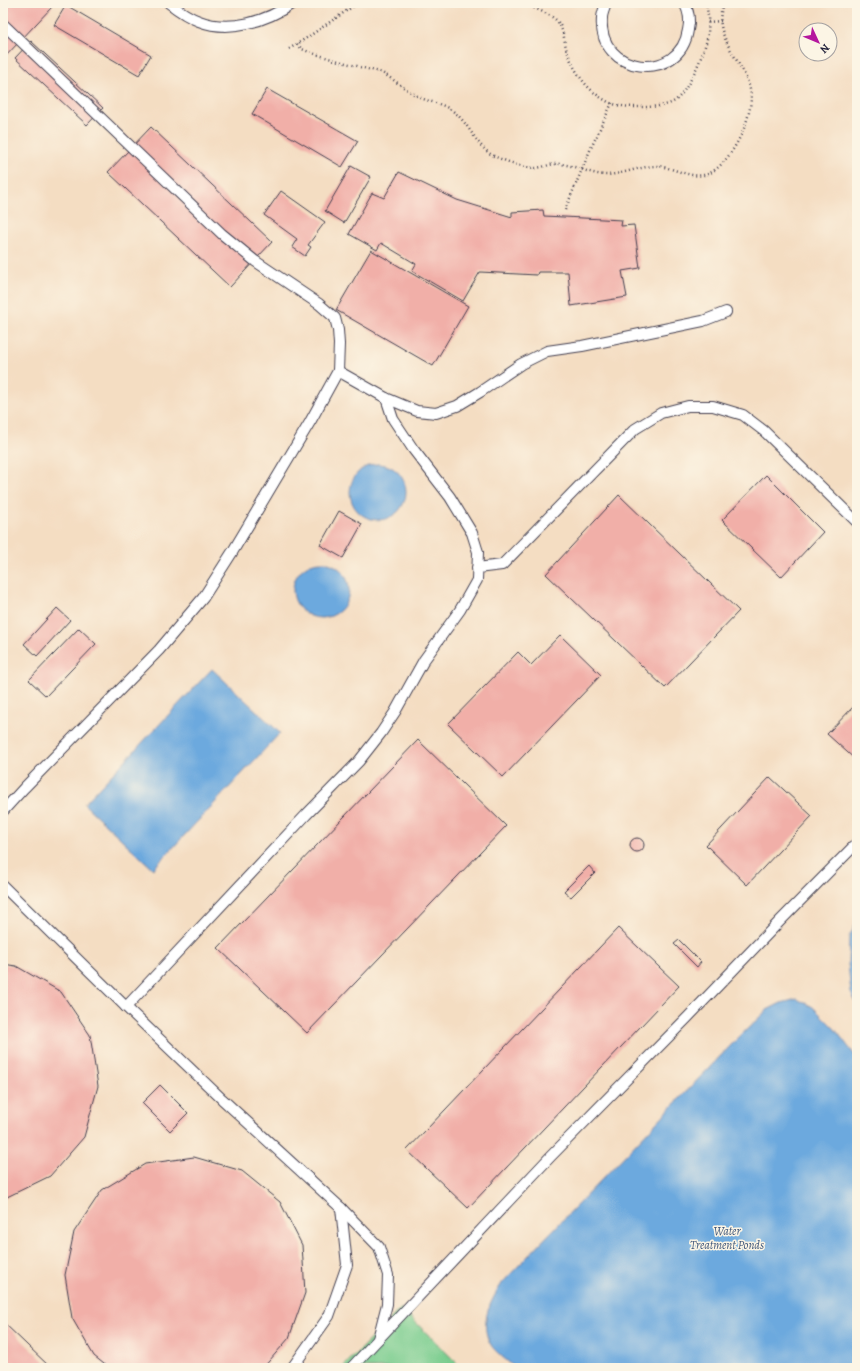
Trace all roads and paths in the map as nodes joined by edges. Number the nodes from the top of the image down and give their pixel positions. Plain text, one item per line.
1 (169, 3) edge
2 (293, 3) edge
3 (358, 3) edge
4 (606, 3) edge
5 (684, 3) edge
6 (724, 3) edge
7 (721, 21) junction
8 (708, 22) dead end
9 (3, 24) edge
10 (297, 44) junction
11 (289, 48) dead end
12 (612, 103) dead end
13 (582, 169) junction
14 (565, 210) dead end
15 (726, 312) dead end
16 (338, 371) junction
17 (386, 398) junction
18 (857, 522) edge
19 (477, 568) junction
20 (3, 811) edge
21 (857, 843) edge
22 (3, 886) edge
23 (126, 1007) junction
24 (342, 1208) junction
25 (377, 1340) junction
26 (292, 1368) edge
27 (351, 1368) edge

1 - 2 lane
3 - 10 path
4 - 5 lane
6 - 7 path
7 - 8 path
7 - 13 path
9 - 16 lane
10 - 11 path
10 - 13 path
12 - 13 path
13 - 14 path
15 - 17 lane
16 - 17 lane
16 - 20 lane
17 - 19 lane
18 - 19 lane
19 - 23 lane
21 - 25 lane
22 - 23 lane
23 - 24 lane
24 - 25 lane
24 - 26 lane
25 - 27 lane

